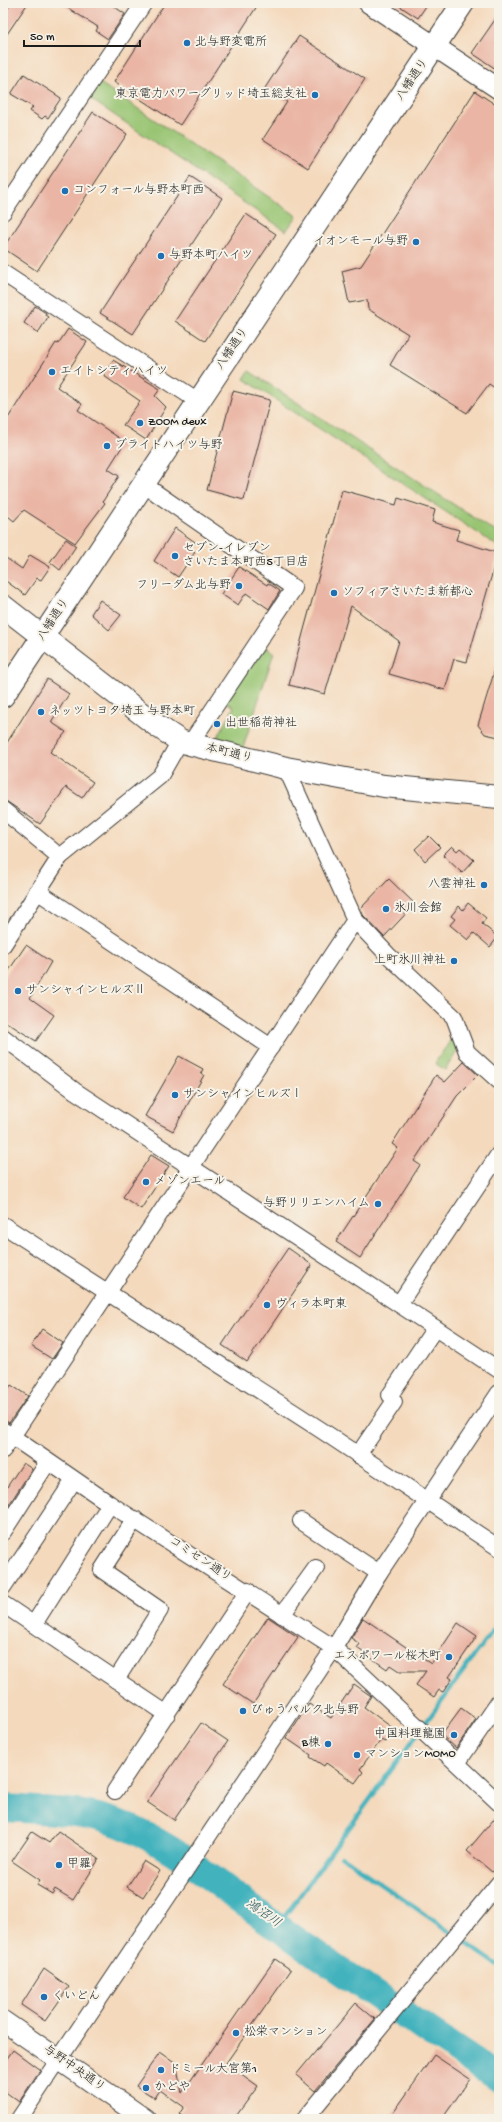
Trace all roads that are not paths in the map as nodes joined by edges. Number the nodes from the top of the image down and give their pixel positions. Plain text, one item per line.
1 (144, 3) edge
2 (369, 3) edge
3 (463, 3) edge
4 (435, 47) junction
5 (499, 89) edge
6 (3, 212) edge
7 (3, 272) edge
8 (198, 402) junction
9 (143, 484) junction
10 (3, 606) edge
11 (43, 636) junction
12 (3, 696) edge
13 (185, 742) junction
14 (286, 768) junction
15 (499, 797) edge
16 (3, 810) edge
17 (60, 856) junction
18 (37, 891) junction
19 (355, 920) junction
20 (3, 945) edge
21 (3, 1037) edge
22 (271, 1047) junction
23 (499, 1081) edge
24 (499, 1154) edge
25 (192, 1167) junction
26 (3, 1224) edge
27 (108, 1293) junction
28 (399, 1304) junction
29 (435, 1328) junction
30 (499, 1370) edge
31 (499, 1393) edge
32 (8, 1433) edge
33 (3, 1450) edge
34 (358, 1455) junction
35 (48, 1462) junction
36 (74, 1480) junction
37 (428, 1501) junction
38 (110, 1504) junction
39 (135, 1519) junction
40 (301, 1521) dead end
41 (3, 1532) edge
42 (499, 1548) edge
43 (316, 1568) dead end
44 (379, 1573) junction
45 (3, 1587) edge
46 (248, 1591) junction
47 (3, 1604) edge
48 (282, 1615) junction
49 (34, 1624) junction
50 (334, 1648) junction
51 (116, 1680) junction
52 (499, 1702) edge
53 (167, 1714) junction
54 (458, 1762) junction
55 (115, 1791) dead end
56 (499, 1803) edge
57 (499, 1883) edge
58 (3, 2020) edge
59 (60, 2059) junction
60 (19, 2119) edge
61 (145, 2119) edge
62 (305, 2119) edge

1 - 6 street
2 - 4 street
3 - 4 main road, 八幡通り
4 - 5 street
4 - 8 main road, 八幡通り
7 - 8 street
8 - 9 main road, 八幡通り
9 - 11 main road, 八幡通り
9 - 13 street
10 - 11 main road, 本町通り
11 - 12 main road, 八幡通り
11 - 13 main road, 本町通り
13 - 14 main road, 本町通り
13 - 17 street
14 - 15 main road, 本町通り
14 - 19 street
16 - 17 street
17 - 18 street
18 - 20 street
18 - 22 street
19 - 22 street
19 - 23 street
21 - 25 street
22 - 25 street
24 - 28 street
25 - 27 street
25 - 28 street
26 - 27 street
27 - 32 street
27 - 34 street
28 - 29 street
29 - 30 street
29 - 34 street
31 - 37 street
32 - 33 street
32 - 35 street, コミセン通り
34 - 37 street
35 - 36 street, コミセン通り
35 - 41 street
36 - 38 street, コミセン通り
36 - 45 street
37 - 42 street
37 - 44 street
38 - 39 street, コミセン通り
38 - 49 street
39 - 46 street, コミセン通り
39 - 51 street
40 - 44 street
43 - 48 street
44 - 50 street
46 - 48 street, コミセン通り
46 - 53 street
47 - 49 street
48 - 50 street, コミセン通り
49 - 51 street
50 - 54 street, コミセン通り
50 - 59 street
51 - 53 street
52 - 54 street
53 - 55 street
54 - 56 street, コミセン通り
57 - 62 street
58 - 59 street, 与野中央通り
59 - 60 street
59 - 61 street, 与野中央通り

